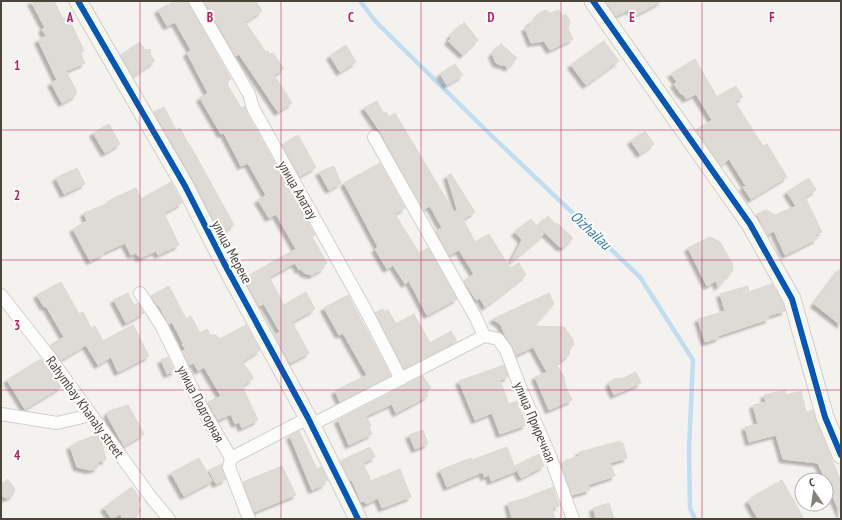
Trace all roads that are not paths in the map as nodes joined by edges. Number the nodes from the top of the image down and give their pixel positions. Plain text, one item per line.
1 (78, 1) edge
2 (195, 1) edge
3 (593, 1) edge
4 (374, 137) dead end
5 (140, 293) dead end
6 (1, 295) edge
7 (484, 336) junction
8 (401, 379) junction
9 (1, 414) edge
10 (91, 415) junction
11 (310, 422) junction
12 (841, 454) edge
13 (231, 458) junction
14 (169, 519) edge
15 (248, 519) edge
16 (358, 519) edge
17 (573, 519) edge

1 - 11 street, улица Мереке
2 - 8 street, улица Алатау
3 - 12 street
4 - 7 street
5 - 13 street, улица Подгорная
6 - 10 street, Rahymbay Khanaly street
7 - 8 street
7 - 17 street, улица Приречная
8 - 11 street
9 - 10 street
10 - 14 street, Rahymbay Khanaly street
11 - 13 street
11 - 16 street, улица Мереке
13 - 15 street, улица Подгорная

